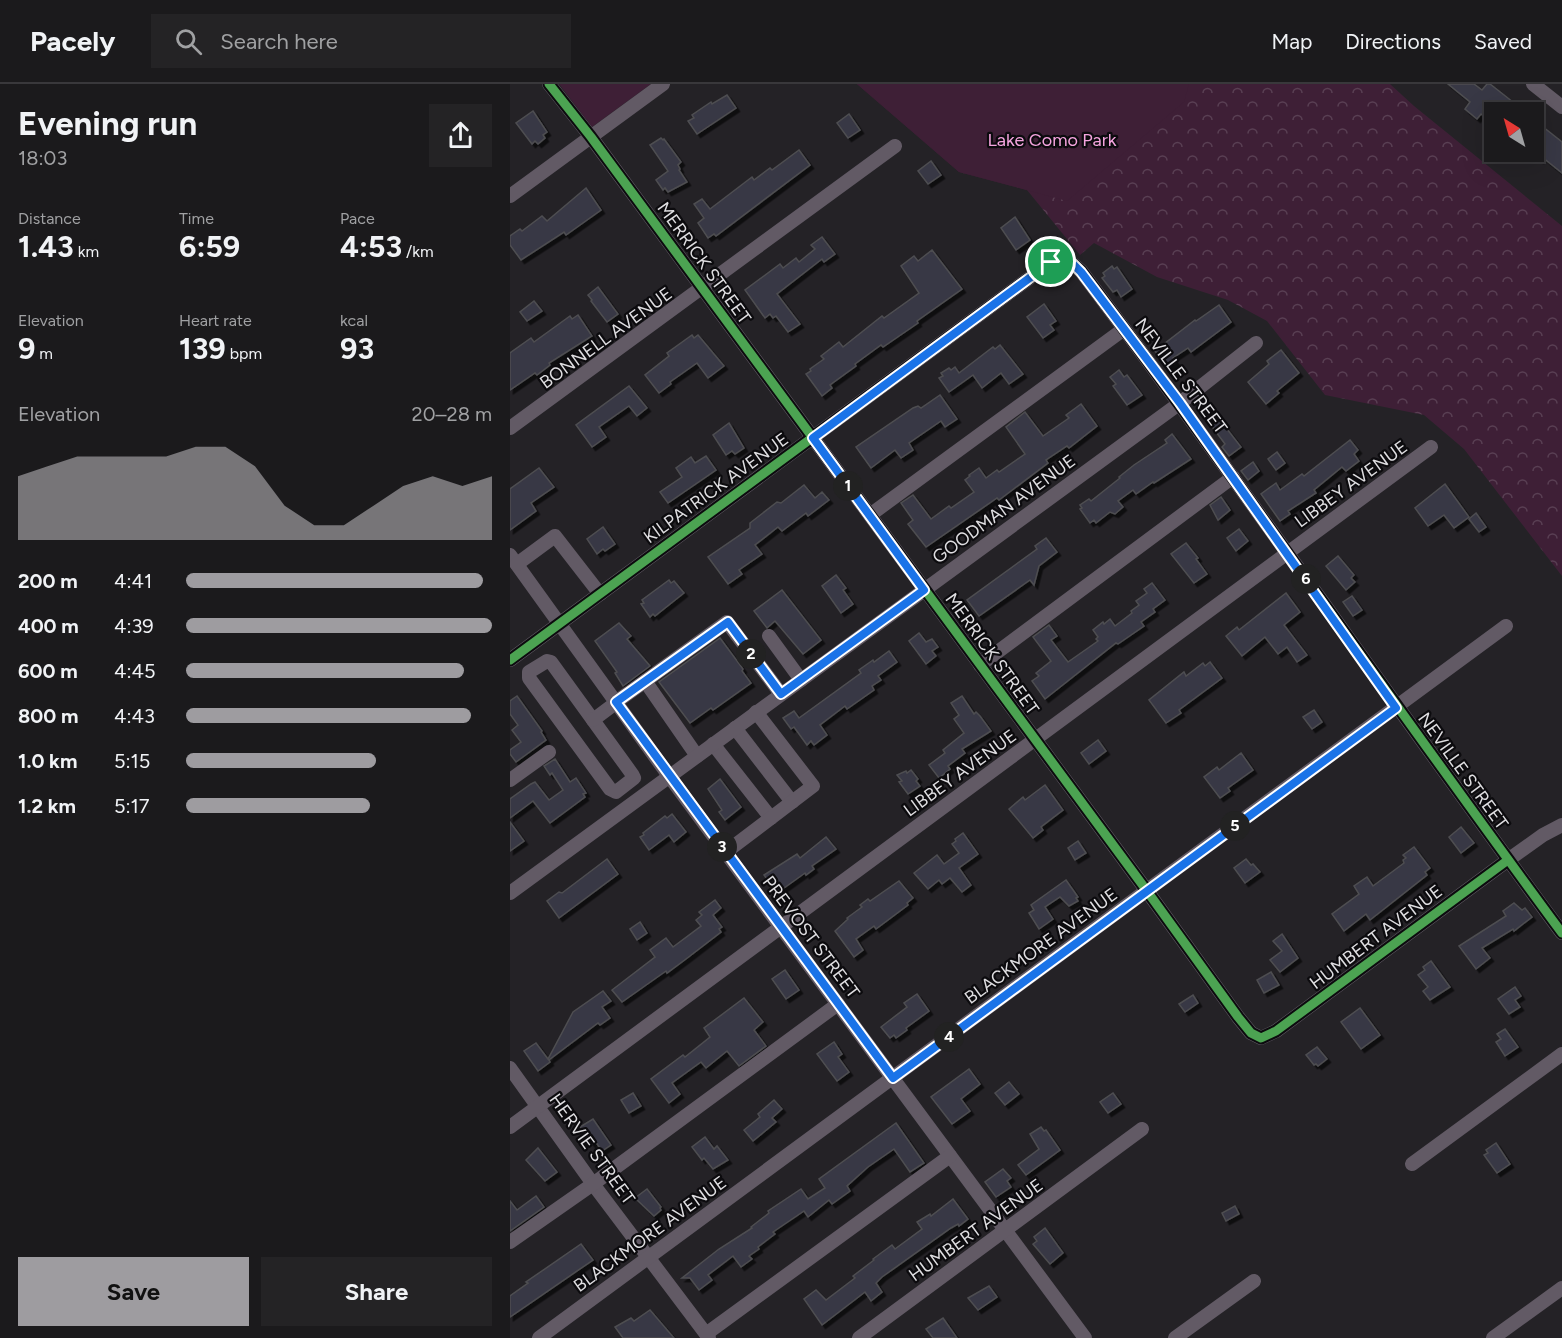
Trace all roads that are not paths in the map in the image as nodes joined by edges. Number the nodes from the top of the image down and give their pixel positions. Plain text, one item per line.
1 (549, 84) edge
2 (663, 84) edge
3 (1533, 84) edge
4 (1562, 107) edge
5 (591, 137) junction
6 (895, 146) dead end
7 (510, 196) edge
8 (1058, 257) joint
9 (702, 287) junction
10 (1124, 328) junction
11 (1256, 343) dead end
12 (1180, 403) junction
13 (510, 429) edge
14 (813, 438) junction
15 (1431, 447) dead end
16 (1233, 477) junction
17 (870, 515) junction
18 (1288, 553) junction
19 (514, 560) edge
20 (924, 590) junction
21 (600, 594) junction
22 (561, 623) junction
23 (1506, 626) dead end
24 (769, 636) dead end
25 (524, 650) junction
26 (510, 660) edge
27 (981, 665) junction
28 (537, 666) junction
29 (801, 680) junction
30 (645, 681) junction
31 (781, 694) junction
32 (617, 702) junction
33 (1396, 708) junction
34 (756, 712) junction
35 (593, 720) junction
36 (735, 728) junction
37 (1035, 739) junction
38 (713, 744) junction
39 (549, 752) dead end
40 (697, 756) junction
41 (669, 776) junction
42 (510, 780) edge
43 (620, 789) junction
44 (792, 802) junction
45 (631, 804) junction
46 (771, 818) junction
47 (1562, 825) edge
48 (726, 852) junction
49 (1508, 860) junction
50 (1147, 891) junction
51 (510, 893) edge
52 (781, 927) junction
53 (1562, 933) edge
54 (838, 1004) junction
55 (1261, 1038) joint
56 (1562, 1054) edge
57 (510, 1068) edge
58 (893, 1078) junction
59 (538, 1106) junction
60 (510, 1127) edge
61 (1142, 1129) dead end
62 (950, 1156) junction
63 (1412, 1164) dead end
64 (593, 1184) junction
65 (1005, 1230) junction
66 (510, 1242) edge
67 (649, 1257) junction
68 (1254, 1281) dead end
69 (1562, 1288) edge
70 (708, 1336) edge
71 (539, 1338) edge
72 (859, 1338) edge
73 (1085, 1338) edge
74 (1175, 1338) edge
75 (1492, 1338) edge

1 - 5 street, MERRICK STREET
2 - 5 street
3 - 4 street
5 - 7 street
5 - 9 street, MERRICK STREET
6 - 9 street, BONNELL AVENUE
8 - 10 street, NEVILLE STREET
8 - 14 street, KILPATRICK AVENUE
9 - 13 street, BONNELL AVENUE
9 - 14 street, MERRICK STREET
10 - 12 street, NEVILLE STREET
10 - 17 street
11 - 12 street, GOODMAN AVENUE
12 - 16 street, NEVILLE STREET
12 - 20 street, GOODMAN AVENUE
14 - 17 street, MERRICK STREET
14 - 21 street, KILPATRICK AVENUE
15 - 18 street, LIBBEY AVENUE
16 - 18 street, NEVILLE STREET
16 - 27 street
17 - 20 street, MERRICK STREET
18 - 33 street, NEVILLE STREET
18 - 37 street, LIBBEY AVENUE
19 - 21 street
19 - 22 street, PREVOST STREET
20 - 27 street, MERRICK STREET
20 - 29 street, GOODMAN AVENUE
21 - 22 street, KILPATRICK AVENUE
22 - 25 street, KILPATRICK AVENUE
22 - 32 street, PREVOST STREET
23 - 33 street, BLACKMORE AVENUE
24 - 29 street
25 - 26 street, KILPATRICK AVENUE
25 - 28 street
27 - 37 street, MERRICK STREET
28 - 35 street
28 - 43 street
29 - 31 street, GOODMAN AVENUE
30 - 31 street
30 - 32 street
30 - 40 street
31 - 34 street, GOODMAN AVENUE
32 - 35 street
32 - 41 street, PREVOST STREET
33 - 49 street, NEVILLE STREET
33 - 50 street, BLACKMORE AVENUE
34 - 36 street, GOODMAN AVENUE
34 - 44 street
35 - 43 street
36 - 38 street, GOODMAN AVENUE
36 - 44 street
37 - 50 street, MERRICK STREET
37 - 52 street, LIBBEY AVENUE
38 - 40 street, GOODMAN AVENUE
38 - 46 street
39 - 42 street
40 - 41 street, GOODMAN AVENUE
41 - 45 street, GOODMAN AVENUE
41 - 48 street, PREVOST STREET
43 - 45 street
44 - 46 street
45 - 51 street, GOODMAN AVENUE
46 - 48 street
47 - 49 street, HUMBERT AVENUE
48 - 52 street, PREVOST STREET
49 - 53 street, NEVILLE STREET
49 - 55 street, HUMBERT AVENUE
50 - 55 street, MERRICK STREET
50 - 58 street, BLACKMORE AVENUE
52 - 54 street, PREVOST STREET
52 - 59 street, LIBBEY AVENUE
54 - 58 street, PREVOST STREET
54 - 64 street
56 - 63 street
57 - 59 street, HERVIE STREET
58 - 62 street, PREVOST STREET
58 - 67 street, BLACKMORE AVENUE
59 - 60 street, LIBBEY AVENUE
59 - 64 street, HERVIE STREET
61 - 65 street, HUMBERT AVENUE
62 - 65 street, PREVOST STREET
62 - 70 street
64 - 66 street
64 - 67 street, HERVIE STREET
65 - 72 street, HUMBERT AVENUE
65 - 73 street, PREVOST STREET
67 - 70 street, HERVIE STREET
67 - 71 street, BLACKMORE AVENUE
68 - 74 street
69 - 75 street

